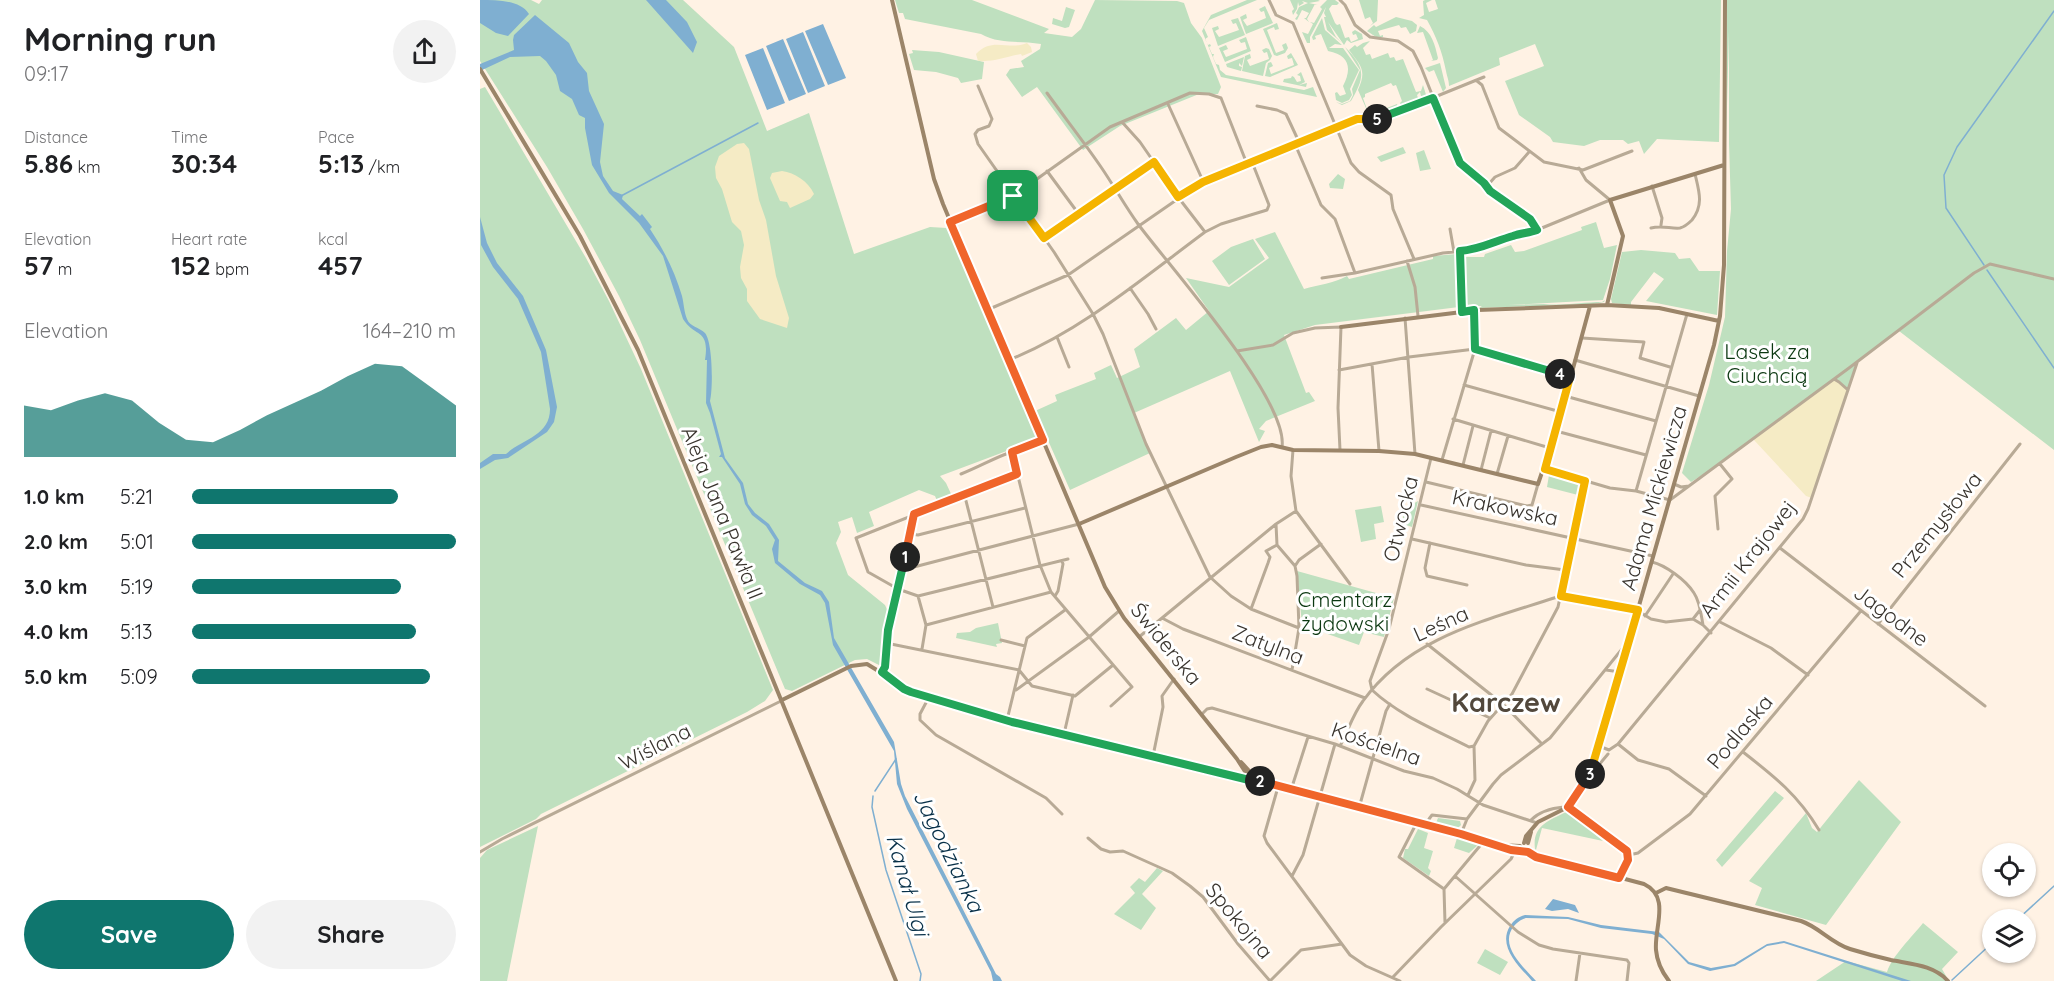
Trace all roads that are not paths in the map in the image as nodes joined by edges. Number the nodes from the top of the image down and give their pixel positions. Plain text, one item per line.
1 (892, 0) edge
2 (1269, 0) edge
3 (1340, 0) edge
4 (1725, 0) edge
5 (480, 69) edge
6 (1484, 77) dead end
7 (1474, 81) junction
8 (978, 86) dead end
9 (1047, 93) dead end
10 (1433, 98) junction
11 (1168, 104) junction
12 (1257, 106) dead end
13 (1122, 122) junction
14 (1336, 127) junction
15 (1297, 143) junction
16 (1085, 145) junction
17 (1632, 151) dead end
18 (1529, 152) junction
19 (1154, 162) junction
20 (1252, 162) junction
21 (1247, 164) junction
22 (1724, 165) junction
23 (1579, 168) junction
24 (1047, 171) junction
25 (1695, 174) junction
26 (1203, 182) junction
27 (1487, 186) junction
28 (1652, 186) junction
29 (1115, 188) junction
30 (1013, 196) junction
31 (1178, 197) junction
32 (1610, 200) junction
33 (1078, 214) junction
34 (950, 222) junction
35 (1139, 225) junction
36 (1661, 226) junction
37 (1651, 228) dead end
38 (1450, 230) dead end
39 (1537, 230) junction
40 (1205, 232) junction
41 (1044, 238) junction
42 (1460, 251) junction
43 (1454, 252) junction
44 (1413, 259) junction
45 (1168, 260) junction
46 (1407, 261) junction
47 (1355, 273) junction
48 (1068, 275) junction
49 (1322, 278) dead end
50 (2054, 279) edge
51 (1130, 288) junction
52 (1607, 305) junction
53 (1590, 306) junction
54 (987, 310) junction
55 (1474, 310) junction
56 (1462, 312) junction
57 (1093, 314) junction
58 (1687, 314) junction
59 (1418, 316) junction
60 (1406, 318) junction
61 (1719, 321) junction
62 (1341, 327) junction
63 (1156, 329) dead end
64 (1057, 337) junction
65 (1582, 338) junction
66 (1475, 349) junction
67 (1237, 351) junction
68 (1409, 357) junction
69 (1009, 360) junction
70 (1575, 360) junction
71 (1858, 361) junction
72 (1372, 364) junction
73 (1069, 367) dead end
74 (1670, 367) junction
75 (1339, 370) junction
76 (1570, 377) junction
77 (1834, 379) junction
78 (1464, 385) junction
79 (1665, 387) junction
80 (1848, 390) junction
81 (1565, 396) junction
82 (1700, 396) junction
83 (1561, 412) junction
84 (1453, 419) junction
85 (1656, 421) junction
86 (1473, 426) junction
87 (1556, 430) junction
88 (1491, 431) junction
89 (1508, 436) junction
90 (1043, 440) junction
91 (2020, 444) dead end
92 (1282, 447) junction
93 (1550, 448) junction
94 (1293, 450) junction
95 (1340, 450) junction
96 (1379, 451) junction
97 (1012, 452) junction
98 (1415, 454) junction
99 (1646, 456) junction
100 (1431, 457) junction
101 (1442, 460) junction
102 (1720, 464) junction
103 (1463, 465) junction
104 (1545, 469) junction
105 (1480, 470) junction
106 (961, 474) dead end
107 (1017, 474) junction
108 (1497, 474) junction
109 (1585, 481) junction
110 (1426, 482) junction
111 (1538, 484) junction
112 (1674, 486) junction
113 (1691, 486) junction
114 (1166, 487) junction
115 (1636, 491) junction
116 (1683, 492) junction
117 (964, 493) junction
118 (1670, 500) junction
119 (1420, 505) junction
120 (1026, 508) junction
121 (1296, 511) junction
122 (914, 514) junction
123 (971, 522) junction
124 (1079, 524) junction
125 (1276, 524) junction
126 (1718, 529) dead end
127 (910, 534) junction
128 (1033, 536) junction
129 (1572, 538) junction
130 (1412, 539) junction
131 (1430, 543) junction
132 (1321, 544) junction
133 (1276, 545) junction
134 (1780, 548) junction
135 (979, 550) junction
136 (1068, 559) dead end
137 (1652, 559) junction
138 (1062, 561) junction
139 (904, 563) junction
140 (1040, 565) junction
141 (1295, 566) junction
142 (1565, 570) junction
143 (1673, 574) junction
144 (1210, 577) junction
145 (986, 579) junction
146 (1350, 584) dead end
147 (1467, 585) dead end
148 (898, 589) junction
149 (1051, 592) junction
150 (918, 596) junction
151 (1561, 596) junction
152 (1054, 597) junction
153 (993, 607) junction
154 (1251, 609) junction
155 (1065, 610) junction
156 (1638, 610) junction
157 (1700, 610) junction
158 (1119, 612) junction
159 (1860, 612) junction
160 (1645, 616) junction
161 (1162, 618) junction
162 (1693, 619) junction
163 (1720, 622) junction
164 (1703, 624) junction
165 (1878, 624) junction
166 (926, 625) junction
167 (1299, 628) junction
168 (1711, 633) junction
169 (1089, 637) junction
170 (1139, 637) junction
171 (1001, 640) dead end
172 (886, 643) junction
173 (1427, 644) junction
174 (1025, 646) junction
175 (1628, 647) junction
176 (922, 649) junction
177 (1113, 665) junction
178 (1019, 670) junction
179 (1292, 670) junction
180 (1604, 671) junction
181 (882, 672) junction
182 (1621, 672) junction
183 (1808, 675) junction
184 (1174, 679) junction
185 (1029, 682) junction
186 (1427, 689) dead end
187 (1015, 690) junction
188 (1372, 690) junction
189 (1073, 695) junction
190 (929, 697) junction
191 (1365, 698) junction
192 (782, 700) junction
193 (1390, 704) junction
194 (1504, 705) junction
195 (1111, 706) dead end
196 (1985, 706) dead end
197 (1202, 714) junction
198 (1490, 718) junction
199 (1007, 720) junction
200 (1065, 734) junction
201 (1308, 737) junction
202 (1335, 744) junction
203 (1542, 744) junction
204 (1618, 744) junction
205 (1340, 746) junction
206 (1474, 746) junction
207 (1599, 746) junction
208 (1743, 752) junction
209 (1608, 754) dead end
210 (1153, 756) junction
211 (1373, 758) junction
212 (1592, 769) junction
213 (1249, 775) junction
214 (1278, 787) junction
215 (1292, 790) junction
216 (1468, 795) junction
217 (1706, 796) junction
218 (1320, 798) junction
219 (1478, 802) junction
220 (1568, 807) junction
221 (1359, 808) junction
222 (1062, 814) dead end
223 (1467, 819) junction
224 (1531, 820) junction
225 (1416, 822) junction
226 (1537, 823) junction
227 (1431, 826) junction
228 (1819, 830) dead end
229 (1461, 834) junction
230 (1088, 838) dead end
231 (1484, 841) junction
232 (1526, 843) junction
233 (1519, 849) junction
234 (1529, 851) junction
235 (480, 852) edge
236 (1629, 855) junction
237 (1455, 876) junction
238 (1292, 877) junction
239 (1619, 878) junction
240 (1444, 890) junction
241 (1656, 893) junction
242 (1477, 894) junction
243 (1445, 923) junction
244 (1342, 944) junction
245 (1580, 953) junction
246 (1393, 977) junction
247 (895, 980) edge
248 (1270, 981) edge
249 (1400, 981) edge
250 (1576, 981) edge
251 (1627, 981) edge
252 (1670, 981) edge
253 (1948, 981) edge

1 - 34 street, Świderska
2 - 14 street
3 - 10 street
4 - 22 street, Adama Mickiewicza
5 - 192 street, Aleja Jana Pawła II
6 - 7 street
7 - 10 street
7 - 18 street
8 - 30 street
9 - 16 street
10 - 14 street
10 - 27 street
11 - 13 street
11 - 21 street
11 - 26 street
12 - 15 street
13 - 16 street
13 - 19 street
14 - 15 street
14 - 44 street
15 - 20 street
15 - 47 street
16 - 24 street
16 - 29 street
17 - 23 street
18 - 23 street
18 - 27 street
19 - 29 street
19 - 31 street
20 - 21 street
20 - 40 street
21 - 26 street
22 - 25 street
22 - 61 street, Adama Mickiewicza
23 - 32 street
24 - 30 street
24 - 33 street
25 - 28 street
25 - 36 street
26 - 31 street
27 - 39 street
28 - 32 street
28 - 36 street
29 - 33 street
29 - 35 street
30 - 34 street
30 - 41 street
31 - 35 street
31 - 40 street
32 - 39 street
32 - 52 street
33 - 41 street
34 - 54 street, Świderska
35 - 45 street
35 - 48 street
36 - 37 street
38 - 43 street
39 - 42 street
40 - 45 street
41 - 48 street
42 - 43 street
42 - 56 street
43 - 44 street
44 - 46 street
45 - 51 street
45 - 67 street
46 - 47 street
46 - 59 street
47 - 49 street
48 - 54 street
48 - 57 street
50 - 71 street
51 - 57 street
51 - 63 street
52 - 53 street
52 - 58 street
53 - 55 street
53 - 65 street
54 - 69 street, Świderska
55 - 56 street
55 - 66 street
56 - 59 street
57 - 64 street
57 - 114 street
58 - 61 street
58 - 74 street
59 - 60 street
60 - 62 street
60 - 68 street, Otwocka
61 - 82 street, Adama Mickiewicza
62 - 67 street
62 - 75 street
64 - 69 street
64 - 73 street
65 - 70 street
65 - 74 street
66 - 68 street
66 - 76 street
66 - 78 street
67 - 92 street
68 - 72 street
68 - 98 street, Otwocka
69 - 90 street, Świderska
70 - 76 street
70 - 79 street
71 - 77 street
71 - 80 street, Armii Krajowej
72 - 75 street
72 - 96 street
74 - 79 street
75 - 95 street
76 - 81 street
77 - 80 street
77 - 102 street
78 - 83 street
78 - 84 street
79 - 82 street
79 - 85 street
80 - 134 street, Armii Krajowej
81 - 83 street
81 - 85 street
82 - 112 street, Adama Mickiewicza
83 - 87 street
84 - 86 street
84 - 101 street
85 - 99 street
86 - 88 street
86 - 103 street
87 - 93 street
87 - 99 street
88 - 89 street
88 - 105 street
89 - 93 street
89 - 108 street
90 - 97 street
90 - 124 street, Świderska
91 - 165 street, Przemysłowa
92 - 94 street
92 - 114 street
93 - 104 street
94 - 95 street
94 - 121 street
95 - 96 street
96 - 98 street
97 - 106 street
97 - 107 street
98 - 100 street
99 - 115 street
100 - 101 street
100 - 110 street, Otwocka
101 - 103 street
102 - 113 street
102 - 126 street
103 - 105 street
104 - 109 street
104 - 111 street
105 - 108 street
107 - 117 street
107 - 120 street
108 - 111 street
109 - 115 street
109 - 129 street
110 - 111 street
110 - 119 street, Otwocka
112 - 113 street
112 - 116 street
112 - 118 street, Adama Mickiewicza
113 - 116 street
114 - 124 street
114 - 144 street
115 - 118 street
116 - 118 street
117 - 122 street
117 - 123 street
118 - 137 street, Adama Mickiewicza
119 - 129 street, Krakowska
119 - 130 street, Otwocka
120 - 123 street
120 - 128 street
121 - 125 street
121 - 132 street
122 - 127 street
122 - 148 street
123 - 127 street
123 - 135 street
124 - 128 street
124 - 158 street, Świderska
125 - 133 street
125 - 144 street
127 - 139 street
128 - 135 street
128 - 140 street
129 - 137 street, Krakowska
129 - 142 street
130 - 131 street
130 - 188 street, Otwocka
131 - 142 street
131 - 147 street
132 - 141 street
132 - 146 street
133 - 141 street
133 - 154 street
134 - 159 street, Jagodne
134 - 163 street, Armii Krajowej
135 - 139 street
135 - 145 street
136 - 138 street
137 - 143 street, Krakowska
137 - 156 street, Adama Mickiewicza
138 - 140 street
138 - 152 street
139 - 148 street
140 - 145 street
140 - 149 street
141 - 167 street
142 - 151 street
143 - 157 street, Krakowska
143 - 160 street
144 - 154 street
144 - 161 street
145 - 150 street
145 - 153 street
148 - 150 street
148 - 172 street
149 - 152 street
149 - 153 street
150 - 166 street
151 - 156 street
151 - 173 street, Leśna
151 - 194 street
152 - 155 street
153 - 166 street
154 - 167 street
155 - 169 street
155 - 174 street
156 - 160 street
156 - 175 street, Adama Mickiewicza
157 - 162 street
157 - 164 street, Krakowska
158 - 169 street
158 - 170 street, Świderska
159 - 165 street, Jagodne
159 - 183 street, Podlaska
160 - 162 street
161 - 170 street
161 - 179 street, Zatylna
162 - 164 street
163 - 168 street, Armii Krajowej
163 - 183 street
164 - 168 street
165 - 196 street, Jagodne
166 - 176 street
167 - 179 street
168 - 204 street, Armii Krajowej
169 - 177 street
169 - 185 street
170 - 184 street, Świderska
171 - 174 street
172 - 176 street
172 - 181 street
173 - 188 street, Leśna
173 - 194 street
174 - 178 street
175 - 180 street
175 - 182 street, Adama Mickiewicza
176 - 178 street
177 - 189 street
177 - 195 street
178 - 185 street
178 - 187 street
179 - 191 street, Zatylna
180 - 182 street
180 - 203 street
181 - 190 street
181 - 192 street, Wiślana
182 - 207 street, Adama Mickiewicza
183 - 208 street, Podlaska
184 - 197 street, Świderska
184 - 210 street
185 - 187 street
185 - 189 street
186 - 198 street
187 - 199 street
188 - 191 street, Leśna
188 - 193 street
189 - 200 street
190 - 199 street
190 - 222 street
191 - 205 street, Leśna
192 - 235 street, Wiślana
192 - 247 street, Aleja Jana Pawła II
193 - 206 street
193 - 211 street
194 - 198 street
194 - 203 street
197 - 201 street, Kościelna
197 - 213 street, Świderska
198 - 206 street
199 - 200 street
200 - 210 street
201 - 202 street, Kościelna
201 - 215 street
202 - 205 street, Kościelna
202 - 218 street
203 - 219 street
204 - 207 street, Armii Krajowej
204 - 217 street
205 - 211 street, Kościelna
206 - 216 street
207 - 212 street, Adama Mickiewicza
208 - 217 street, Podlaska
208 - 228 street
209 - 212 street
210 - 213 street
211 - 216 street, Kościelna
211 - 221 street
212 - 220 street, Adama Mickiewicza
213 - 214 street
214 - 215 street
214 - 238 street
215 - 218 street
216 - 219 street, Kościelna
217 - 236 street, Podlaska
218 - 221 street
218 - 238 street
219 - 223 street
219 - 224 street, Kościelna
220 - 224 street
220 - 226 street, Adama Mickiewicza
220 - 236 street
221 - 225 street
223 - 227 street
223 - 229 street
224 - 226 street, Kościelna
225 - 227 street
225 - 240 street
226 - 232 street, Adama Mickiewicza
227 - 229 street
229 - 231 street
230 - 248 street, Spokojna
231 - 233 street
231 - 237 street
232 - 233 street
232 - 234 street
233 - 234 street
233 - 242 street
234 - 239 street
236 - 239 street
237 - 240 street
237 - 242 street
238 - 244 street
239 - 241 street
240 - 243 street
241 - 252 street
241 - 253 street
242 - 243 street
242 - 245 street
243 - 246 street
244 - 246 street
244 - 248 street
245 - 250 street
245 - 251 street
246 - 249 street

